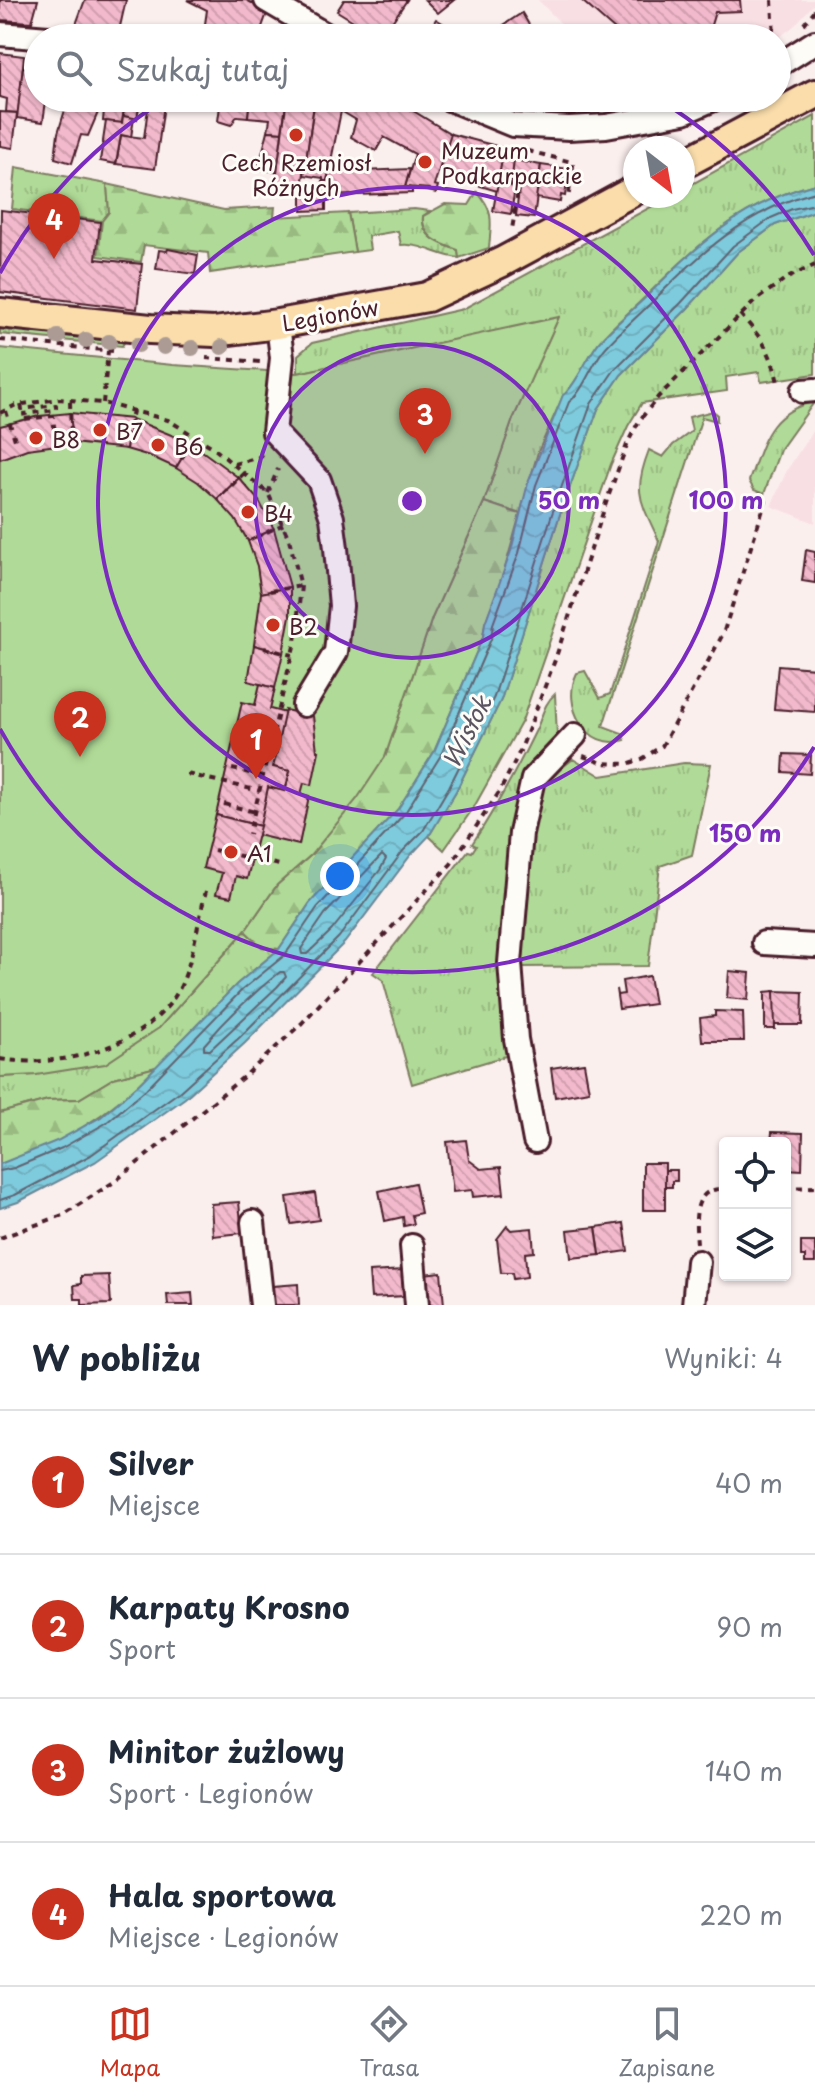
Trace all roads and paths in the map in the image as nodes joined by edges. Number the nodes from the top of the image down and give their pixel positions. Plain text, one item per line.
1 (266, 0) edge
2 (772, 0) edge
3 (301, 24) edge
4 (773, 24) edge
5 (0, 34) edge
6 (24, 36) edge
7 (815, 42) edge
8 (791, 57) edge
9 (815, 85) edge
10 (815, 94) edge
11 (791, 105) edge
12 (791, 106) edge
13 (481, 112) edge
14 (684, 112) edge
15 (779, 112) edge
16 (504, 145) dead end
17 (695, 157) edge
18 (518, 190) dead end
19 (623, 196) edge
20 (565, 213) dead end
21 (512, 232) dead end
22 (815, 265) edge
23 (0, 313) edge
24 (740, 314) junction
25 (278, 324) junction
26 (108, 351) dead end
27 (778, 383) dead end
28 (70, 402) junction
29 (103, 403) junction
30 (21, 405) junction
31 (133, 411) junction
32 (3, 412) edge
33 (71, 434) dead end
34 (55, 436) dead end
35 (196, 436) junction
36 (127, 439) dead end
37 (16, 443) dead end
38 (283, 449) junction
39 (181, 459) dead end
40 (234, 464) junction
41 (245, 472) junction
42 (268, 493) junction
43 (223, 494) dead end
44 (766, 500) dead end
45 (284, 524) junction
46 (256, 537) dead end
47 (301, 586) junction
48 (270, 591) dead end
49 (264, 648) dead end
50 (292, 655) junction
51 (304, 705) dead end
52 (242, 723) dead end
53 (274, 731) junction
54 (576, 745) joint
55 (232, 769) dead end
56 (187, 774) dead end
57 (263, 776) junction
58 (260, 791) junction
59 (224, 804) dead end
60 (255, 812) junction
61 (249, 834) dead end
62 (214, 850) dead end
63 (284, 866) dead end
64 (206, 891) dead end
65 (764, 943) dead end
66 (815, 946) edge
67 (0, 1059) edge
68 (535, 1141) dead end
69 (815, 1187) edge
70 (719, 1188) edge
71 (791, 1188) edge
72 (253, 1222) dead end
73 (0, 1238) edge
74 (412, 1246) dead end
75 (698, 1262) joint
76 (262, 1305) edge
77 (417, 1305) edge
78 (694, 1305) edge

1 - 3 street
2 - 4 path
5 - 6 street
7 - 8 street
9 - 11 main road
10 - 12 main road
13 - 14 street
15 - 17 main road
16 - 20 path
18 - 21 path
19 - 25 main road, Legionów
22 - 24 path
23 - 25 main road, Legionów
24 - 27 path
24 - 73 path
25 - 38 street
26 - 29 path
28 - 29 path
28 - 30 path
28 - 33 path
29 - 31 path
30 - 32 path
30 - 34 path
31 - 35 path
31 - 36 path
32 - 37 path
35 - 39 path
35 - 40 path
38 - 40 path
38 - 42 path
38 - 51 street
40 - 41 path
41 - 42 path
41 - 43 path
42 - 45 path
44 - 54 path
45 - 46 path
45 - 47 path
47 - 48 path
47 - 50 path
49 - 50 path
50 - 53 path
52 - 53 path
53 - 57 path
54 - 68 street
55 - 57 path
56 - 58 path
57 - 58 path
58 - 60 path
59 - 60 path
60 - 61 path
62 - 63 path
64 - 67 path
65 - 66 street
69 - 71 path
70 - 75 path
72 - 76 street
74 - 77 street
75 - 78 street

